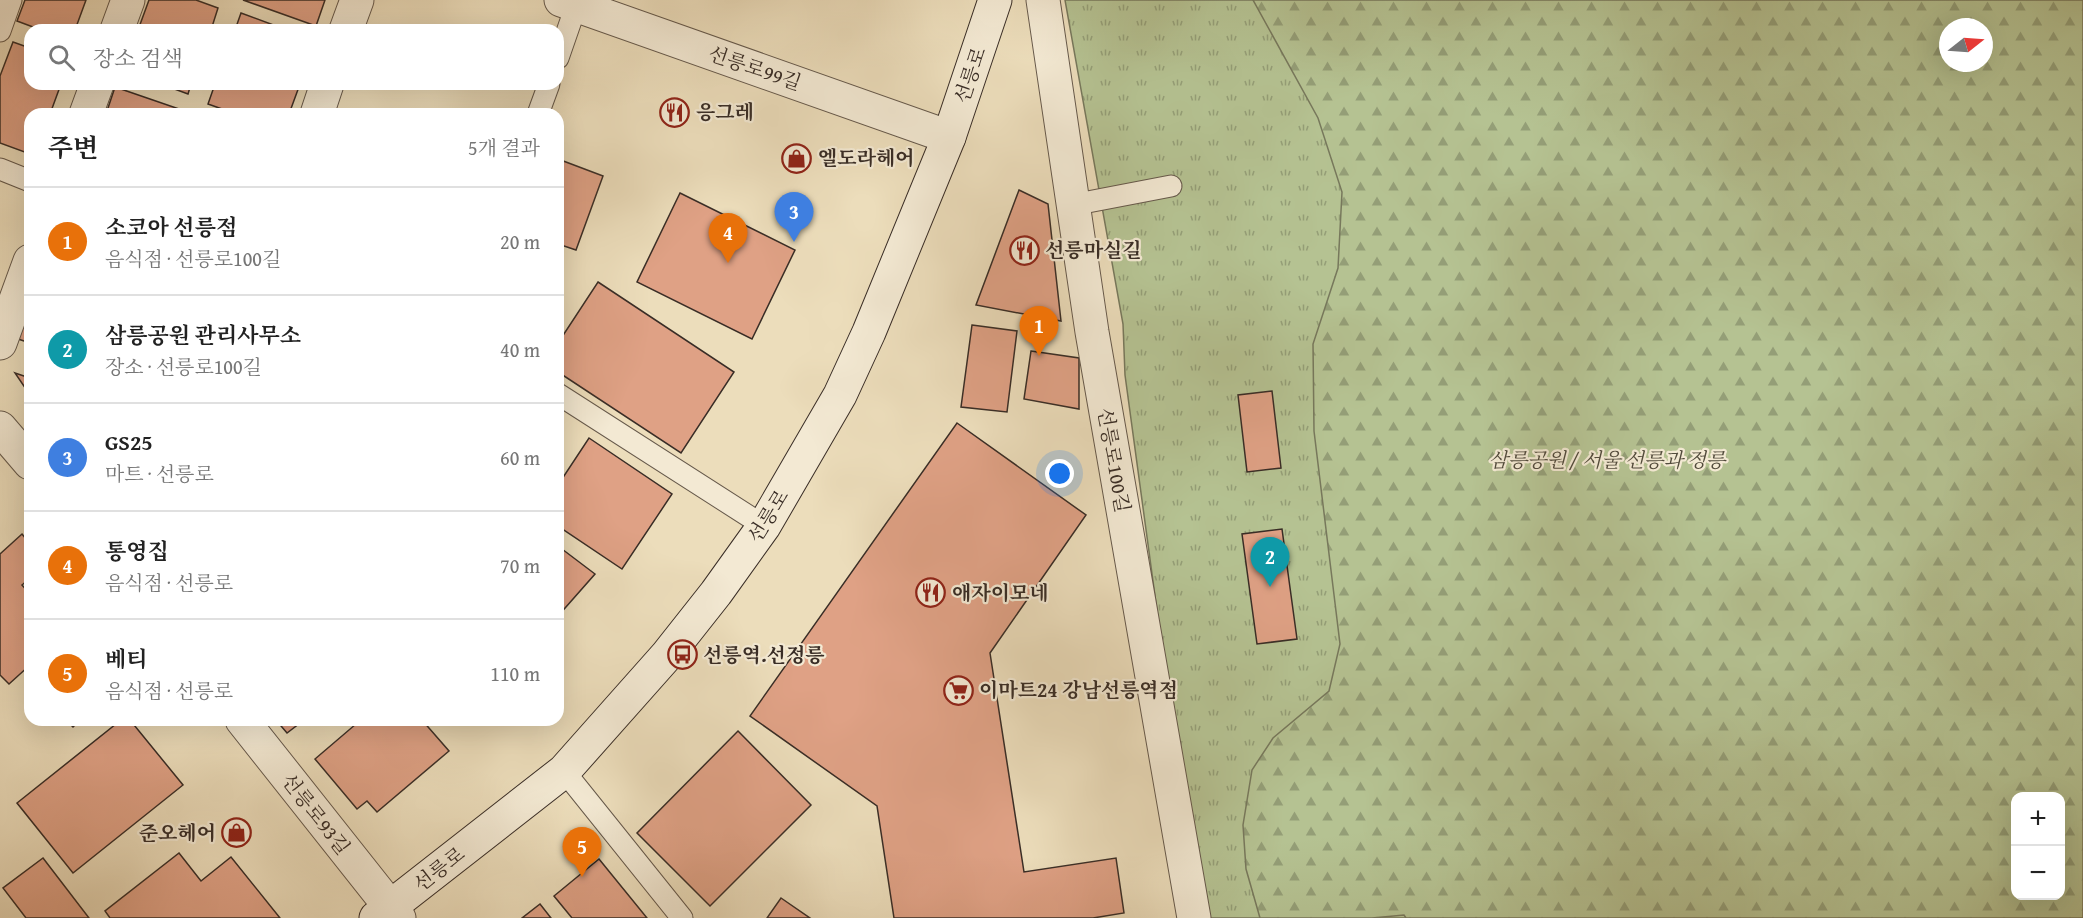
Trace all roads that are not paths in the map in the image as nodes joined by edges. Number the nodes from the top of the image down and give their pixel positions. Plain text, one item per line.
1 (11, 0) edge
2 (128, 0) edge
3 (357, 0) edge
4 (995, 0) edge
5 (1043, 0) edge
6 (572, 2) edge
7 (119, 24) edge
8 (348, 24) edge
9 (0, 31) edge
10 (564, 34) edge
11 (95, 90) edge
12 (325, 90) edge
13 (547, 90) edge
14 (88, 108) edge
15 (319, 108) edge
16 (540, 108) edge
17 (949, 137) junction
18 (0, 169) edge
19 (24, 179) edge
20 (1172, 186) dead end
21 (1072, 205) junction
22 (24, 277) edge
23 (0, 343) edge
24 (564, 398) edge
25 (0, 428) edge
26 (24, 456) edge
27 (764, 526) junction
28 (247, 726) edge
29 (564, 771) junction
30 (388, 914) edge
31 (682, 918) edge
32 (1194, 918) edge

1 - 9 lane
2 - 7 street
3 - 8 street
4 - 17 street, 선릉로
5 - 21 street, 선릉로100길
6 - 10 lane
6 - 17 street, 선릉로99길
11 - 14 street
12 - 15 street
13 - 16 lane
17 - 27 street, 선릉로
18 - 19 lane
20 - 21 lane
21 - 32 street, 선릉로100길
22 - 23 street
24 - 27 lane
25 - 26 street
27 - 29 street, 선릉로
28 - 30 street, 선릉로93길
29 - 30 street, 선릉로
29 - 31 lane

